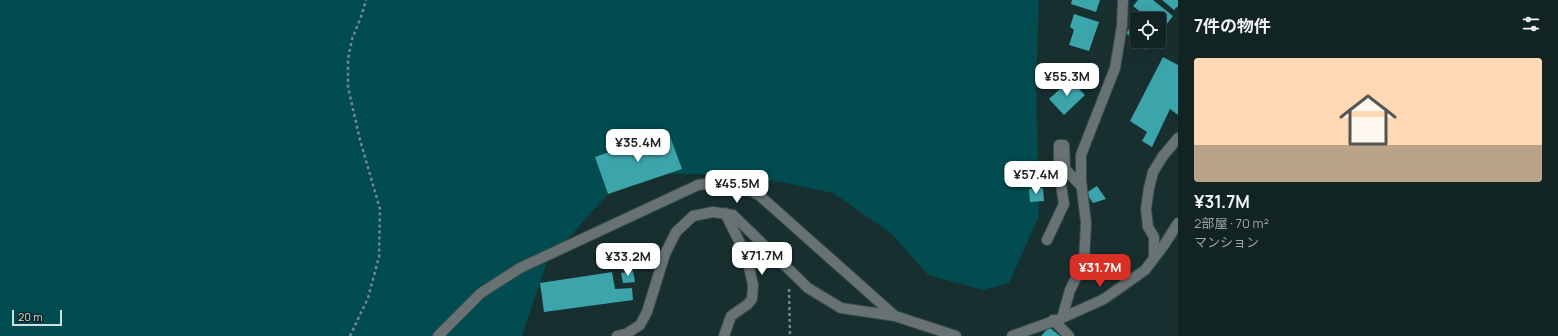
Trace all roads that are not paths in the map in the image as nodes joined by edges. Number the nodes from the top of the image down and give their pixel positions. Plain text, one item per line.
1 (1123, 0) edge
2 (1178, 138) edge
3 (1082, 187) junction
4 (725, 213) junction
5 (1178, 223) edge
6 (1047, 240) dead end
7 (1154, 258) junction
8 (895, 316) junction
9 (1057, 319) junction
10 (1038, 325) junction
11 (438, 336) edge
12 (617, 336) edge
13 (724, 336) edge
14 (956, 336) edge
15 (1012, 336) edge
16 (1031, 336) edge
17 (1069, 336) edge

1 - 3 street
2 - 7 street
3 - 6 street
3 - 9 street
4 - 8 street
4 - 12 street
4 - 13 street
5 - 7 street
7 - 9 street
8 - 11 street
8 - 14 street
9 - 10 street
9 - 17 street
10 - 15 street
10 - 16 street

